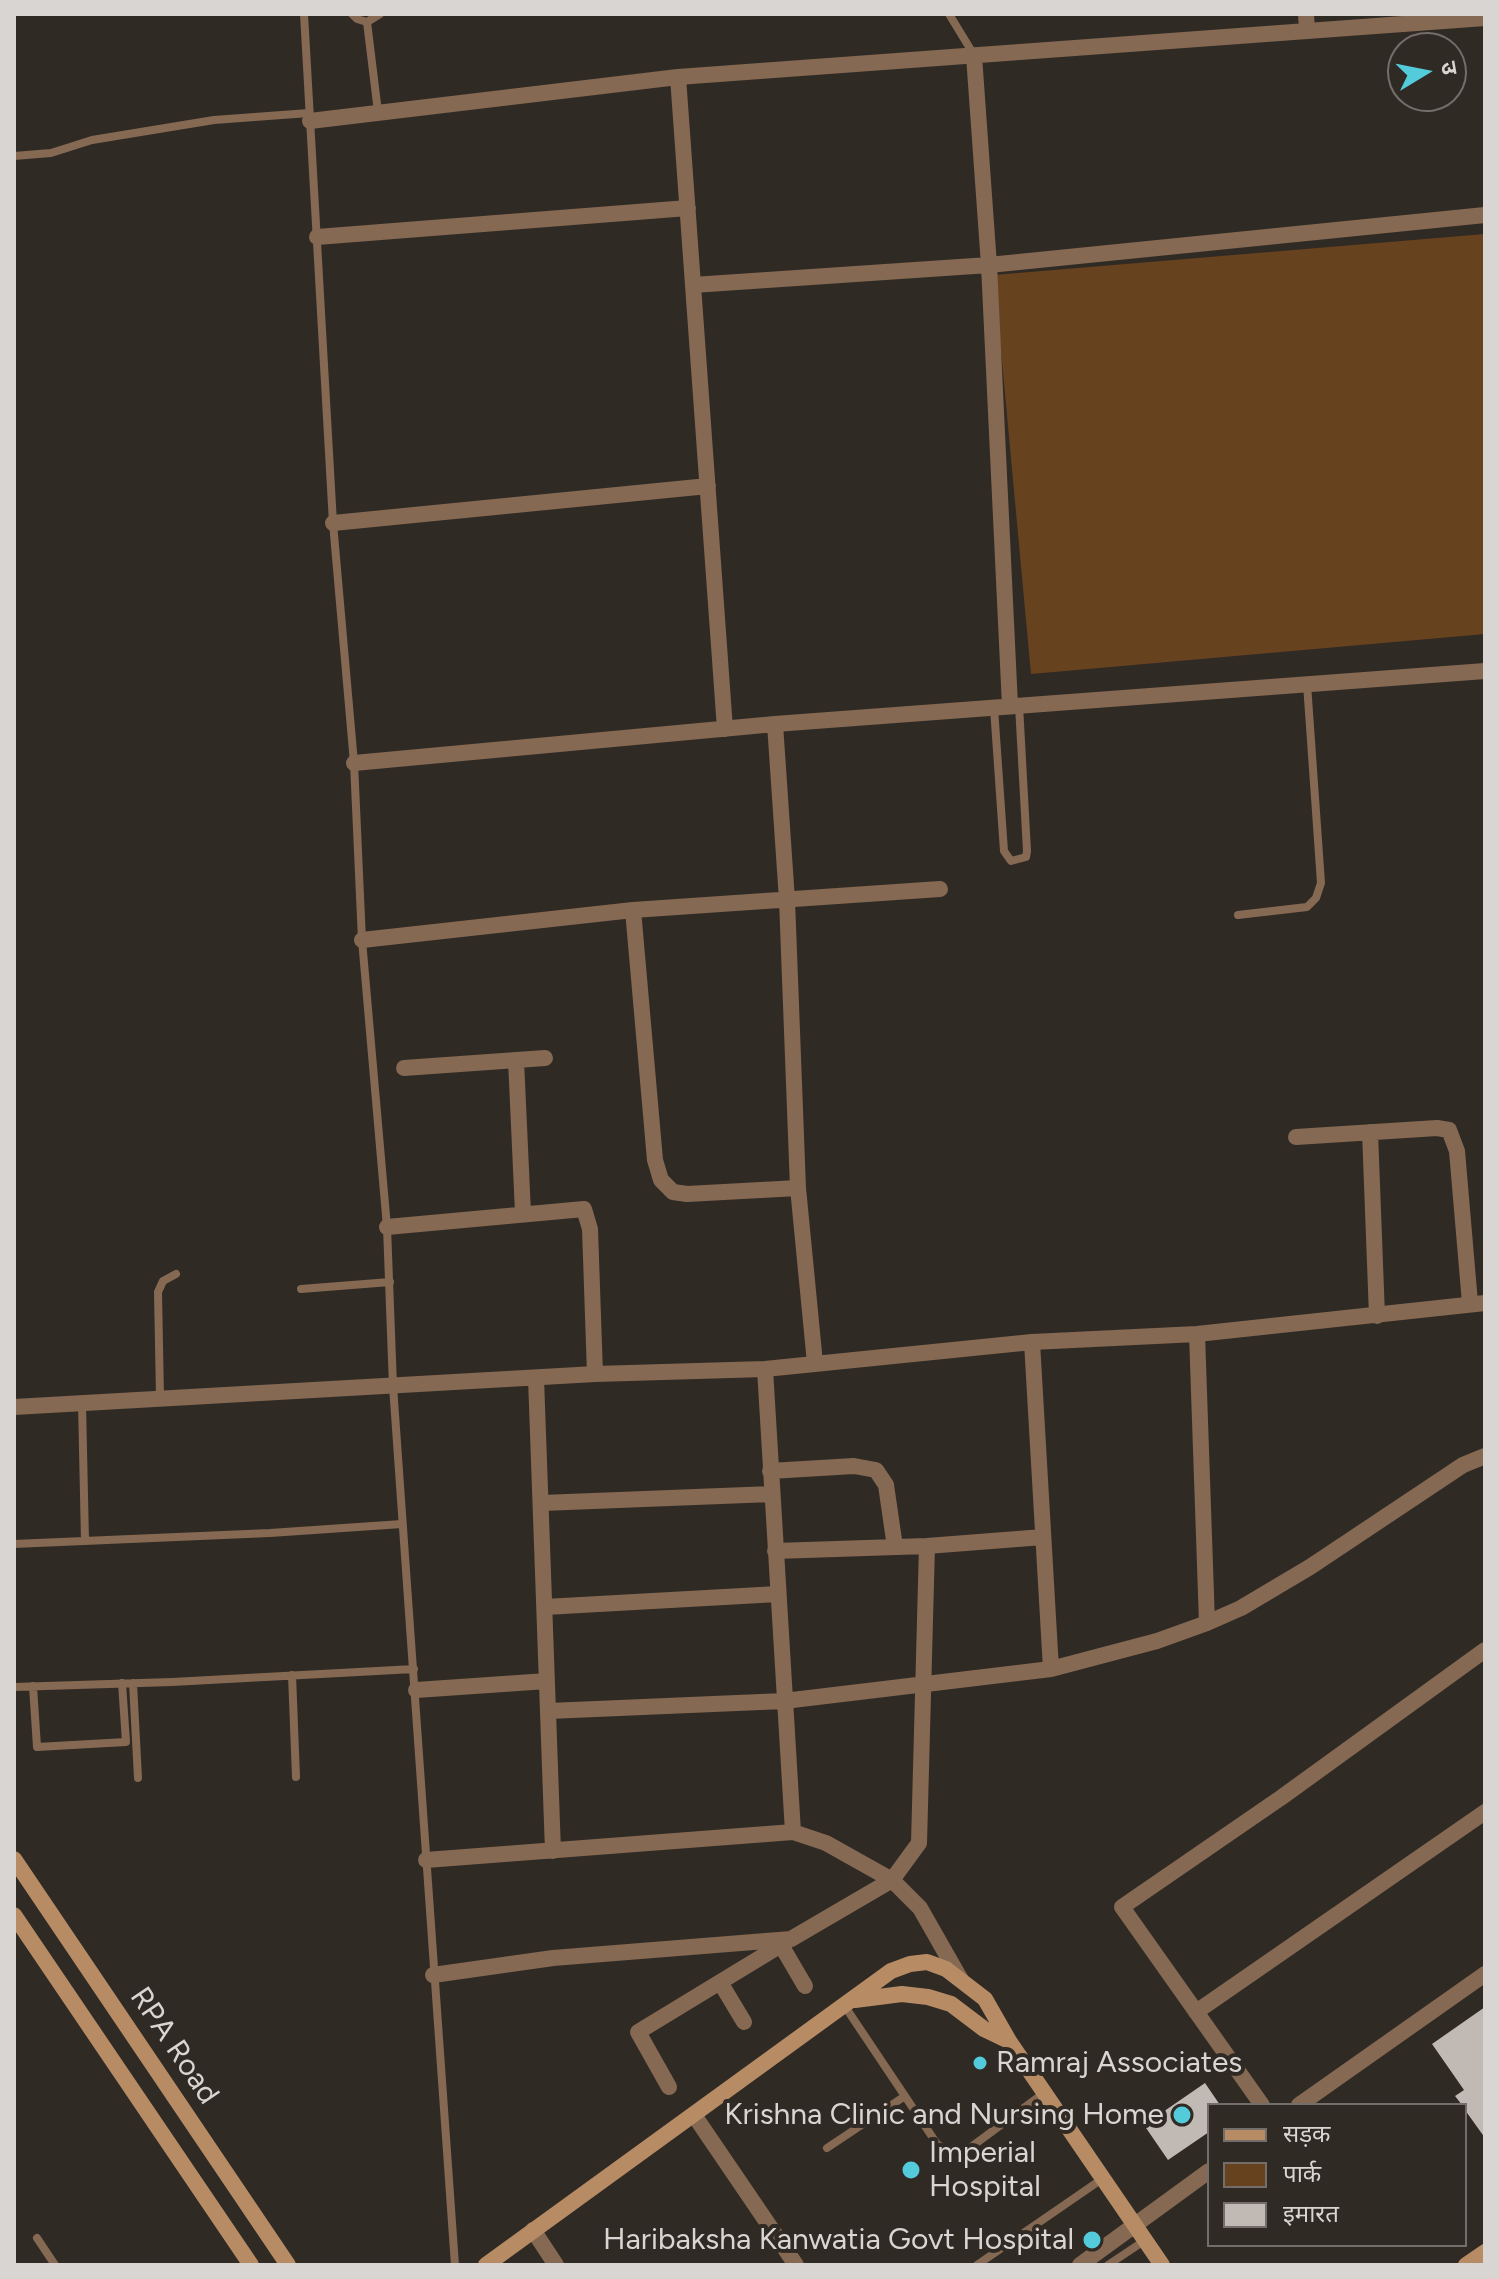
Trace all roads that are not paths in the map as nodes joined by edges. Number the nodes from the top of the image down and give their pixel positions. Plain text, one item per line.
1 (304, 14) edge
2 (352, 14) edge
3 (380, 14) edge
4 (949, 14) edge
5 (1485, 18) edge
6 (367, 22) junction
7 (1307, 22) edge
8 (974, 56) junction
9 (678, 77) junction
10 (378, 113) junction
11 (310, 117) junction
12 (14, 156) edge
13 (688, 208) junction
14 (1485, 215) edge
15 (317, 237) junction
16 (989, 265) junction
17 (693, 285) junction
18 (708, 486) junction
19 (333, 523) junction
20 (1485, 671) edge
21 (1307, 684) junction
22 (1008, 706) junction
23 (775, 724) junction
24 (725, 729) junction
25 (354, 763) junction
26 (940, 889) dead end
27 (787, 900) junction
28 (633, 910) junction
29 (1238, 915) dead end
30 (362, 940) junction
31 (545, 1058) dead end
32 (516, 1060) junction
33 (404, 1068) dead end
34 (1370, 1132) junction
35 (1296, 1137) dead end
36 (798, 1188) junction
37 (523, 1213) junction
38 (387, 1227) junction
39 (176, 1274) dead end
40 (390, 1282) junction
41 (301, 1289) dead end
42 (1477, 1303) edge
43 (1377, 1316) junction
44 (1197, 1334) junction
45 (1032, 1342) junction
46 (815, 1363) junction
47 (765, 1369) junction
48 (595, 1374) junction
49 (536, 1378) junction
50 (393, 1386) junction
51 (160, 1397) junction
52 (82, 1402) junction
53 (14, 1407) edge
54 (1485, 1456) edge
55 (770, 1471) junction
56 (772, 1494) junction
57 (542, 1503) junction
58 (402, 1524) junction
59 (1043, 1537) junction
60 (85, 1541) junction
61 (14, 1544) edge
62 (927, 1546) junction
63 (895, 1547) junction
64 (775, 1551) junction
65 (778, 1594) junction
66 (545, 1607) junction
67 (1207, 1623) junction
68 (1485, 1650) edge
69 (414, 1669) junction
70 (1051, 1669) junction
71 (292, 1675) junction
72 (547, 1681) junction
73 (122, 1683) junction
74 (133, 1683) junction
75 (15, 1684) edge
76 (924, 1685) junction
77 (33, 1686) junction
78 (416, 1690) junction
79 (784, 1701) junction
80 (549, 1711) junction
81 (131, 1741) junction
82 (296, 1777) dead end
83 (138, 1778) dead end
84 (1485, 1812) edge
85 (793, 1832) junction
86 (553, 1851) junction
87 (14, 1859) edge
88 (426, 1860) junction
89 (892, 1880) junction
90 (14, 1915) edge
91 (786, 1942) junction
92 (1485, 1974) edge
93 (433, 1975) junction
94 (961, 1980) junction
95 (720, 1982) junction
96 (805, 1986) dead end
97 (847, 2003) junction
98 (1196, 2012) junction
99 (744, 2022) dead end
100 (1009, 2041) junction
101 (669, 2087) dead end
102 (1044, 2093) junction
103 (905, 2096) junction
104 (1261, 2103) edge
105 (1302, 2103) edge
106 (694, 2115) junction
107 (207, 2146) junction
108 (827, 2148) dead end
109 (183, 2164) junction
110 (1207, 2173) edge
111 (1102, 2179) junction
112 (533, 2230) junction
113 (1139, 2234) junction
114 (37, 2238) dead end
115 (1485, 2252) edge
116 (55, 2265) edge
117 (251, 2265) edge
118 (288, 2265) edge
119 (455, 2265) edge
120 (486, 2265) edge
121 (556, 2265) edge
122 (796, 2265) edge
123 (977, 2265) edge
124 (1080, 2265) edge
125 (1108, 2265) edge
126 (1162, 2265) edge
127 (1466, 2265) edge

1 - 11 lane
2 - 6 lane
3 - 6 lane
4 - 8 lane
5 - 7 street
6 - 10 lane
7 - 8 street
8 - 9 street
8 - 16 street
9 - 10 street
9 - 13 street
10 - 11 street
11 - 12 lane
11 - 15 lane
13 - 15 street
13 - 17 street
14 - 16 street
15 - 19 lane
16 - 17 street
16 - 22 street
17 - 18 street
18 - 19 street
18 - 24 street
19 - 25 lane
20 - 21 street
21 - 22 street
21 - 29 lane
22 - 22 lane
22 - 23 street
23 - 24 street
23 - 27 street
24 - 25 street
25 - 30 lane
26 - 27 street
27 - 28 street
27 - 36 street
28 - 30 street
28 - 36 street
30 - 38 lane
31 - 32 street
32 - 33 street
32 - 37 street
34 - 35 street
34 - 42 street
34 - 43 street
36 - 46 street
37 - 38 street
37 - 48 street
38 - 40 lane
39 - 51 lane
40 - 41 lane
40 - 50 lane
42 - 43 street
43 - 44 street
44 - 45 street
44 - 67 street
45 - 46 street
45 - 59 street
46 - 47 street
47 - 48 street
47 - 55 street
48 - 49 street
49 - 50 street
49 - 57 street
50 - 51 street
50 - 58 lane
51 - 52 street
52 - 53 street
52 - 60 lane
54 - 67 street
55 - 56 street
55 - 63 street
56 - 57 street
56 - 64 street
57 - 66 street
58 - 60 lane
58 - 69 lane
59 - 62 street
59 - 70 street
60 - 61 lane
62 - 63 street
62 - 76 street
63 - 64 street
64 - 65 street
65 - 66 street
65 - 79 street
66 - 72 street
67 - 70 street
68 - 98 street
69 - 71 lane
69 - 78 lane
70 - 76 street
71 - 74 lane
71 - 82 lane
72 - 78 street
72 - 80 street
73 - 74 lane
73 - 77 lane
73 - 81 lane
74 - 81 lane
75 - 77 lane
76 - 79 street
76 - 89 street
77 - 81 lane
78 - 88 lane
79 - 80 street
79 - 85 street
80 - 86 street
81 - 83 lane
84 - 98 street
85 - 86 street
85 - 89 street
86 - 88 street
87 - 107 street, RPA Road
88 - 93 lane
89 - 91 street
89 - 94 street
90 - 109 street
91 - 93 street
91 - 95 street
91 - 96 street
92 - 105 street
93 - 119 lane
94 - 97 street
94 - 100 street
95 - 99 street
95 - 101 street
97 - 100 street
97 - 103 lane
97 - 106 street
98 - 104 street
100 - 102 street
102 - 103 lane
102 - 111 street
103 - 108 lane
106 - 112 street
106 - 122 street
107 - 109 street
107 - 118 street, RPA Road
109 - 117 street
110 - 113 street
111 - 113 street
111 - 123 lane
112 - 120 street
112 - 121 street
113 - 124 street
113 - 125 lane
113 - 126 street
114 - 116 lane
115 - 127 street

